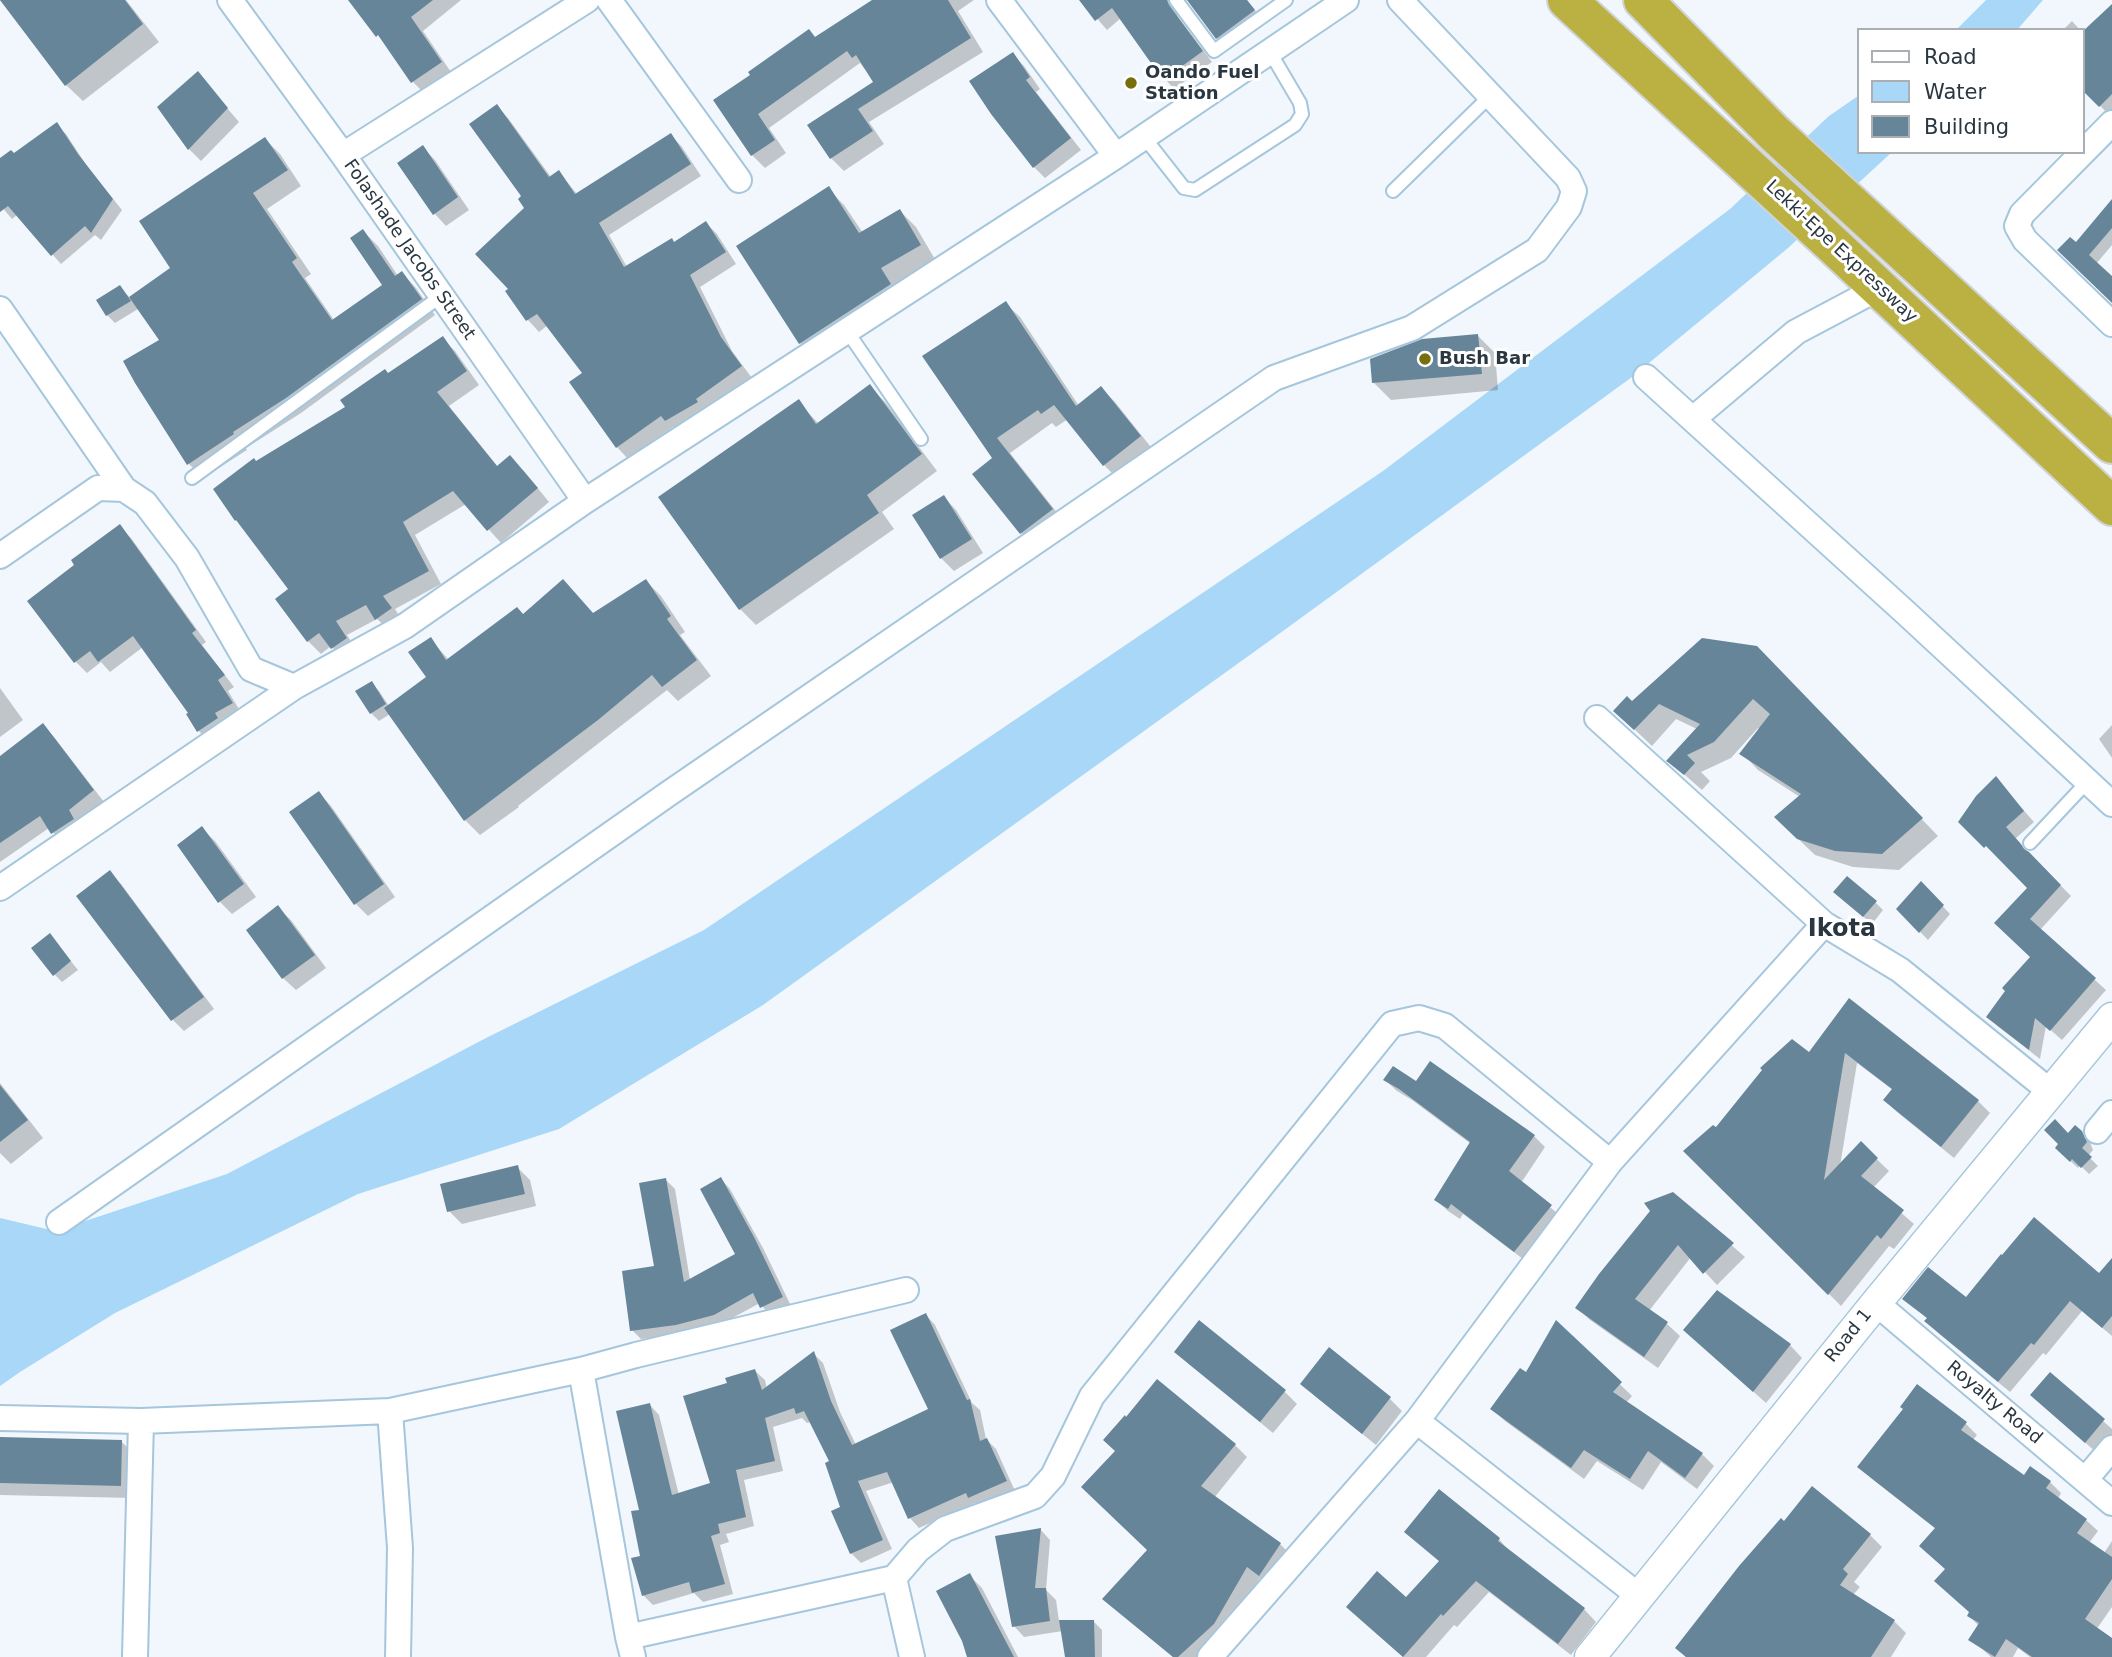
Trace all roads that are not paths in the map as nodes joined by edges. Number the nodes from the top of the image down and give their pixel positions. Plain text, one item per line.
1 (230, 0) edge
2 (587, 0) edge
3 (609, 0) edge
4 (999, 0) edge
5 (1176, 0) edge
6 (1286, 0) edge
7 (1346, 0) edge
8 (1400, 0) edge
9 (1567, 0) edge
10 (1643, 0) edge
11 (1270, 52) junction
12 (1490, 95) junction
13 (2112, 123) edge
14 (1144, 137) junction
15 (2084, 151) edge
16 (2081, 154) edge
17 (343, 155) junction
18 (1116, 156) junction
19 (739, 180) dead end
20 (1393, 191) dead end
21 (1879, 288) junction
22 (441, 296) junction
23 (0, 309) edge
24 (2112, 324) edge
25 (847, 331) junction
26 (1646, 377) dead end
27 (1693, 419) junction
28 (921, 439) dead end
29 (2112, 444) edge
30 (192, 478) dead end
31 (124, 489) junction
32 (585, 502) junction
33 (2112, 506) edge
34 (0, 556) edge
35 (294, 687) junction
36 (1597, 718) dead end
37 (2088, 781) junction
38 (2112, 804) edge
39 (2030, 843) dead end
40 (0, 888) edge
41 (1824, 924) junction
42 (2112, 1018) edge
43 (2051, 1092) junction
44 (1611, 1162) junction
45 (59, 1222) dead end
46 (906, 1290) dead end
47 (1876, 1303) junction
48 (581, 1370) junction
49 (390, 1411) junction
50 (0, 1418) edge
51 (141, 1421) junction
52 (1417, 1421) junction
53 (2112, 1448) edge
54 (2085, 1480) junction
55 (2112, 1503) edge
56 (894, 1578) junction
57 (1639, 1596) junction
58 (631, 1647) edge
59 (135, 1657) edge
60 (398, 1657) edge
61 (912, 1657) edge
62 (1210, 1657) edge
63 (1590, 1657) edge

1 - 17 street, Folashade Jacobs Street
2 - 17 street
3 - 19 street
4 - 18 street
5 - 6 lane
7 - 11 street
8 - 12 street
9 - 21 highway, Lekki-Epe Expressway
10 - 29 highway
11 - 14 street
11 - 14 lane
12 - 20 lane
12 - 45 street
13 - 15 street
14 - 18 street
16 - 24 street
17 - 22 street, Folashade Jacobs Street
18 - 25 street
21 - 27 street
21 - 33 highway, Lekki-Epe Expressway
22 - 30 lane
22 - 32 street, Folashade Jacobs Street
23 - 31 street
25 - 28 lane
25 - 32 street
26 - 27 street
27 - 37 street
31 - 34 street
31 - 35 street
32 - 35 street
35 - 40 street
36 - 41 street
37 - 38 street
37 - 39 lane
41 - 43 street
41 - 44 street
42 - 43 street, Road 1
43 - 47 street, Road 1
44 - 52 street
44 - 56 street
46 - 48 street
47 - 54 street, Royalty Road
47 - 57 street, Road 1
48 - 49 street
48 - 58 street
49 - 51 street
49 - 60 street
50 - 51 street
51 - 59 street
52 - 57 street
52 - 62 street
53 - 54 street
54 - 55 street, Royalty Road
56 - 58 street
56 - 61 street
57 - 63 street, Road 1

